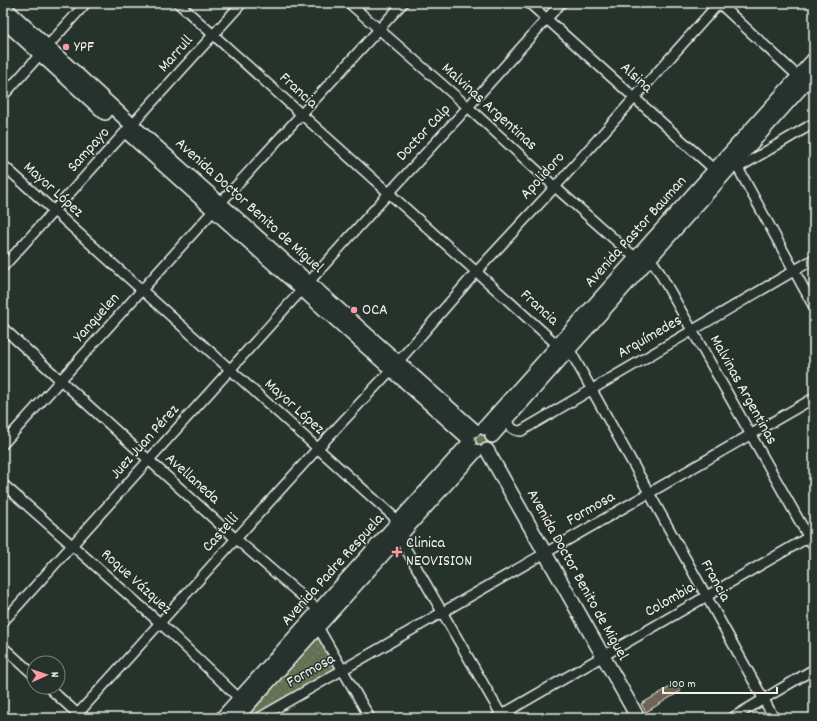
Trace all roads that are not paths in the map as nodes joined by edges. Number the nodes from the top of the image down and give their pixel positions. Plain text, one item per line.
1 (86, 3) edge
2 (178, 3) edge
3 (242, 3) edge
4 (349, 3) edge
5 (403, 3) edge
6 (529, 3) edge
7 (560, 3) edge
8 (719, 3) edge
9 (3, 6) edge
10 (547, 18) junction
11 (3, 20) edge
12 (379, 30) junction
13 (213, 35) junction
14 (44, 50) junction
15 (812, 68) edge
16 (802, 80) junction
17 (3, 96) edge
18 (634, 97) junction
19 (468, 107) junction
20 (302, 114) junction
21 (814, 123) edge
22 (129, 128) junction
23 (733, 163) junction
24 (3, 165) edge
25 (719, 174) junction
26 (555, 186) junction
27 (389, 193) junction
28 (217, 207) junction
29 (54, 211) junction
30 (643, 258) junction
31 (814, 259) edge
32 (3, 268) edge
33 (477, 271) junction
34 (794, 271) junction
35 (306, 286) junction
36 (142, 290) junction
37 (814, 307) edge
38 (3, 328) edge
39 (693, 330) junction
40 (563, 347) junction
41 (394, 366) junction
42 (230, 369) junction
43 (61, 380) junction
44 (592, 389) junction
45 (814, 398) edge
46 (508, 417) junction
47 (751, 434) junction
48 (478, 439) junction
49 (3, 444) edge
50 (318, 448) junction
51 (148, 460) junction
52 (3, 484) edge
53 (649, 493) junction
54 (397, 523) junction
55 (811, 536) edge
56 (399, 537) junction
57 (236, 539) junction
58 (72, 545) junction
59 (814, 547) edge
60 (545, 553) junction
61 (706, 596) junction
62 (443, 612) junction
63 (319, 619) junction
64 (3, 622) edge
65 (160, 623) junction
66 (3, 647) edge
67 (603, 656) junction
68 (26, 668) edge
69 (814, 669) edge
70 (343, 670) junction
71 (56, 695) edge
72 (763, 699) junction
73 (243, 702) junction
74 (232, 716) edge
75 (78, 717) edge
76 (500, 717) edge
77 (259, 718) edge
78 (370, 718) edge
79 (638, 718) edge
80 (732, 718) edge
81 (774, 718) edge

1 - 14 street
2 - 13 street, Francia
3 - 13 street, Marrull
4 - 12 street, Malvinas Argentinas
5 - 12 street, Yanquelen
6 - 10 street, Alsina
7 - 10 street, Doctor Calp
8 - 16 street
8 - 18 street, Apolidoro
9 - 14 main road, Avenida Doctor Benito de Miguel
10 - 18 street, Alsina
10 - 19 street, Doctor Calp
11 - 14 main road, Avenida Doctor Benito de Miguel
12 - 19 street, Malvinas Argentinas
12 - 20 street, Yanquelen
13 - 20 street, Francia
13 - 22 street, Marrull
14 - 17 street
14 - 22 main road, Avenida Doctor Benito de Miguel
15 - 16 main road, Avenida Pastor Bauman
16 - 23 main road, Avenida Pastor Bauman
18 - 25 street, Alsina
18 - 26 street, Apolidoro
19 - 26 street, Malvinas Argentinas
19 - 27 street, Doctor Calp
20 - 27 street, Francia
20 - 28 street, Yanquelen
21 - 23 street
22 - 28 main road, Avenida Doctor Benito de Miguel
22 - 29 street, Sampayo
23 - 25 main road, Avenida Pastor Bauman
23 - 34 street
24 - 29 street, Mayor López
25 - 30 main road, Avenida Pastor Bauman
26 - 30 street, Malvinas Argentinas
26 - 33 street, Apolidoro
27 - 33 street, Francia
27 - 35 street, Doctor Calp
28 - 35 main road, Avenida Doctor Benito de Miguel
28 - 36 street, Yanquelen
29 - 32 street, Sampayo
29 - 36 street, Mayor López
30 - 39 street, Malvinas Argentinas
30 - 40 main road, Avenida Pastor Bauman
31 - 34 street, Arquímedes
33 - 40 street, Francia
33 - 41 street, Apolidoro
34 - 37 street
34 - 39 street, Arquímedes
35 - 41 main road, Avenida Doctor Benito de Miguel
35 - 42 street, Juez Juan Pérez
36 - 42 street, Mayor López
36 - 43 street, Yanquelen
38 - 43 street, Avellaneda
39 - 44 street, Arquímedes
39 - 47 street, Malvinas Argentinas
40 - 44 street, Francia
40 - 46 main road, Avenida Pastor Bauman
40 - 48 main road, Avenida Pastor Bauman
41 - 48 main road, Avenida Doctor Benito de Miguel
41 - 50 street, Castelli
42 - 50 street, Mayor López
42 - 51 street, Juez Juan Pérez
43 - 49 street, Yanquelen
43 - 51 street, Avellaneda
44 - 46 street, Arquímedes
44 - 53 street, Francia
45 - 47 street, Formosa
46 - 48 main road, Avenida Pastor Bauman
47 - 53 street, Formosa
47 - 55 street, Malvinas Argentinas
48 - 54 main road, Avenida Padre Respuela
48 - 56 main road, Avenida Padre Respuela
48 - 60 main road, Avenida Doctor Benito de Miguel
50 - 54 street, Mayor López
50 - 57 street, Castelli
51 - 57 street, Avellaneda
51 - 58 street, Juez Juan Pérez
52 - 58 street, Roque Vázquez
53 - 60 street, Formosa
53 - 61 street, Francia
54 - 56 street
54 - 63 main road, Avenida Padre Respuela
55 - 59 street, Malvinas Argentinas
55 - 61 street, Colombia
56 - 62 street
56 - 63 main road, Avenida Padre Respuela
57 - 63 street, Avellaneda
57 - 65 street, Castelli
58 - 64 street, Juez Juan Pérez
58 - 65 street, Roque Vázquez
60 - 62 street, Formosa
60 - 67 main road, Avenida Doctor Benito de Miguel
61 - 67 street, Colombia
61 - 72 street, Francia
62 - 70 street, Formosa
62 - 76 street
63 - 70 street, Avellaneda
63 - 73 main road, Avenida Padre Respuela
65 - 73 street, Roque Vázquez
65 - 75 street, Castelli
66 - 68 street
67 - 76 street, Colombia
67 - 79 main road, Avenida Doctor Benito de Miguel
69 - 72 street
70 - 77 street, Formosa
70 - 78 street, Avellaneda
71 - 75 street
72 - 80 street
72 - 81 street, Francia
73 - 74 main road, Avenida Padre Respuela

